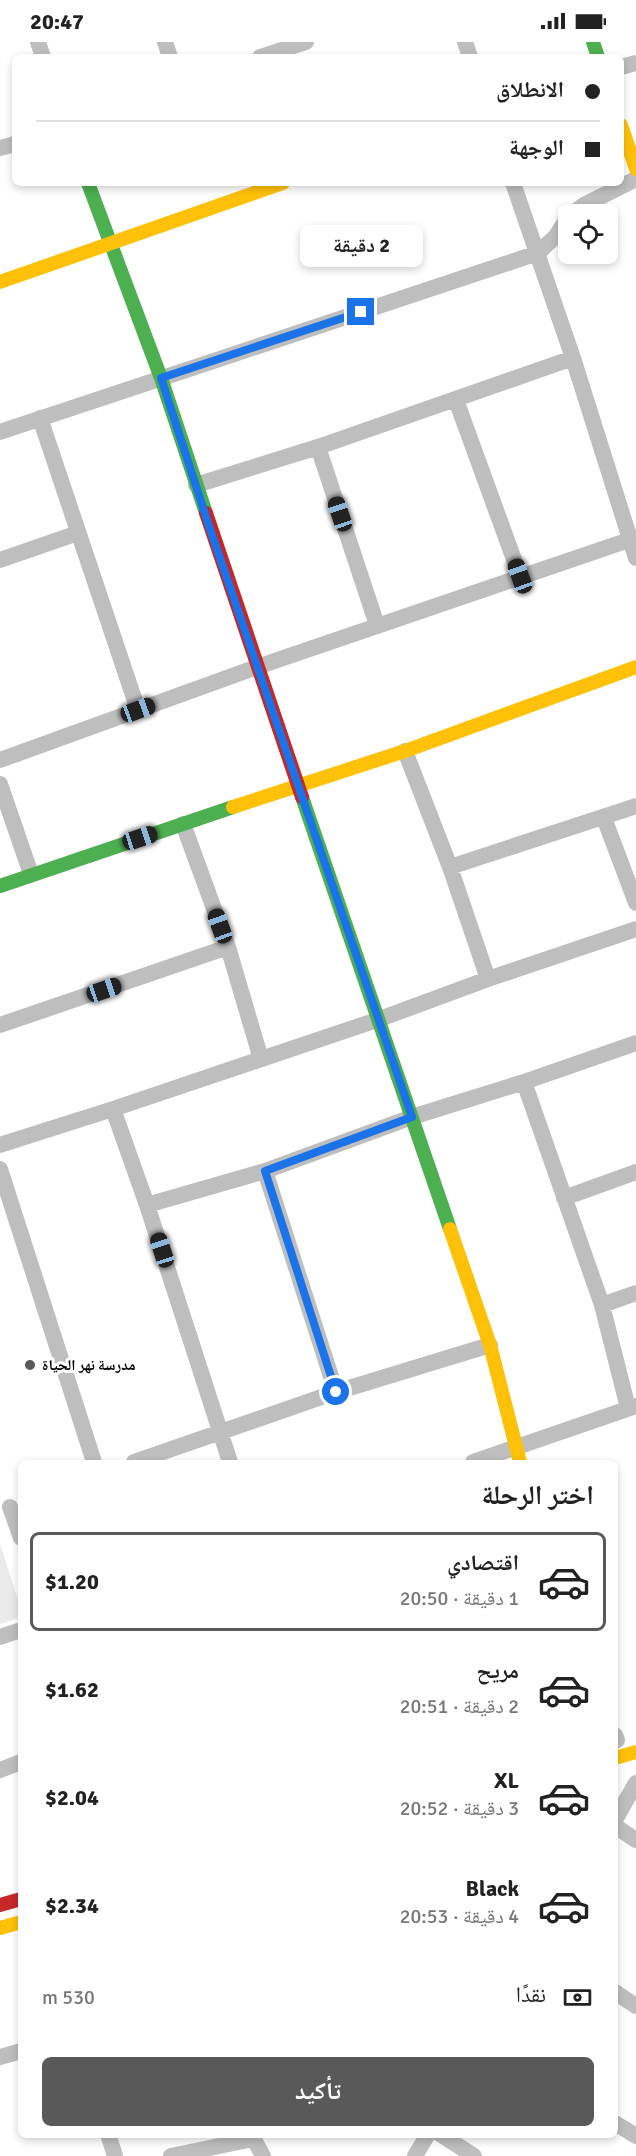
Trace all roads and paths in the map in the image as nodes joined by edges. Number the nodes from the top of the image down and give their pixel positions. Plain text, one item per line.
1 (306, 42) edge
2 (269, 54) edge
3 (624, 134) edge
4 (636, 169) edge
5 (88, 186) edge
6 (274, 186) edge
7 (514, 186) edge
8 (622, 186) edge
9 (586, 204) edge
10 (558, 232) edge
11 (109, 243) junction
12 (538, 253) junction
13 (0, 282) edge
14 (573, 358) junction
15 (161, 378) junction
16 (456, 400) junction
17 (40, 418) junction
18 (0, 432) edge
19 (318, 447) junction
20 (196, 485) junction
21 (78, 533) junction
22 (629, 540) junction
23 (636, 558) edge
24 (0, 560) edge
25 (520, 576) junction
26 (378, 625) junction
27 (257, 667) junction
28 (636, 667) edge
29 (138, 710) junction
30 (405, 751) junction
31 (0, 760) edge
32 (0, 784) edge
33 (298, 785) junction
34 (636, 806) edge
35 (604, 818) junction
36 (183, 824) junction
37 (450, 867) junction
38 (31, 874) junction
39 (0, 886) edge
40 (636, 903) edge
41 (636, 929) edge
42 (228, 947) junction
43 (488, 979) junction
44 (377, 1020) junction
45 (0, 1025) edge
46 (636, 1043) edge
47 (261, 1059) junction
48 (524, 1082) junction
49 (113, 1109) junction
50 (412, 1117) junction
51 (0, 1145) edge
52 (0, 1169) edge
53 (265, 1171) junction
54 (636, 1172) edge
55 (564, 1198) junction
56 (147, 1205) junction
57 (636, 1293) edge
58 (602, 1305) junction
59 (489, 1345) junction
60 (336, 1392) junction
61 (632, 1407) edge
62 (222, 1432) junction
63 (518, 1455) edge
64 (93, 1460) edge
65 (140, 1460) edge
66 (230, 1460) edge
67 (486, 1460) edge
68 (10, 1507) edge
69 (18, 1530) edge
70 (18, 1631) edge
71 (0, 1637) edge
72 (636, 1752) edge
73 (618, 1757) edge
74 (18, 1763) edge
75 (0, 1770) edge
76 (636, 1783) edge
77 (618, 1815) edge
78 (618, 1828) edge
79 (636, 1840) edge
80 (18, 1900) edge
81 (0, 1905) edge
82 (18, 1923) edge
83 (0, 1928) edge
84 (618, 1994) edge
85 (636, 2006) edge
86 (18, 2052) edge
87 (0, 2057) edge
88 (618, 2125) edge
89 (636, 2136) edge
90 (109, 2138) edge
91 (248, 2138) edge
92 (253, 2138) edge
93 (426, 2138) edge
94 (446, 2138) edge
95 (115, 2156) edge
96 (171, 2156) edge
97 (263, 2156) edge
98 (415, 2156) edge
99 (474, 2156) edge

1 - 2 street
3 - 4 main road
5 - 11 main road
6 - 11 main road
7 - 12 street
8 - 9 street
10 - 12 street
11 - 13 main road
11 - 15 main road
12 - 14 street
12 - 15 street
14 - 16 street
14 - 22 street
15 - 17 street
15 - 20 main road
16 - 19 street
16 - 25 street
17 - 18 street
17 - 21 street
19 - 20 street
19 - 26 street
20 - 27 main road
21 - 24 street
21 - 29 street
22 - 23 street
22 - 25 street
25 - 26 street
26 - 27 street
27 - 29 street
27 - 33 main road
28 - 30 main road
29 - 31 street
30 - 33 main road
30 - 37 street
32 - 38 street
33 - 36 main road
33 - 44 main road
34 - 35 street
35 - 37 street
35 - 40 street
36 - 38 main road
36 - 42 street
37 - 43 street
38 - 39 main road
41 - 43 street
42 - 45 street
42 - 47 street
43 - 44 street
44 - 47 street
44 - 50 main road
46 - 48 street
47 - 49 street
48 - 50 street
48 - 55 street
49 - 51 street
49 - 56 street
50 - 53 street
50 - 59 main road
52 - 64 street
53 - 56 street
53 - 60 street
54 - 55 street
55 - 58 street
56 - 62 street
57 - 58 street
58 - 61 street
59 - 60 street
59 - 63 main road
60 - 62 street
61 - 63 street
62 - 65 street
62 - 66 street
63 - 67 street
68 - 69 street
70 - 71 street
72 - 73 main road
74 - 75 street
76 - 77 street
78 - 79 street
80 - 81 main road
82 - 83 main road
84 - 85 street
86 - 87 street
88 - 89 street
90 - 95 street
91 - 96 street
92 - 97 street
93 - 98 street
94 - 99 street

